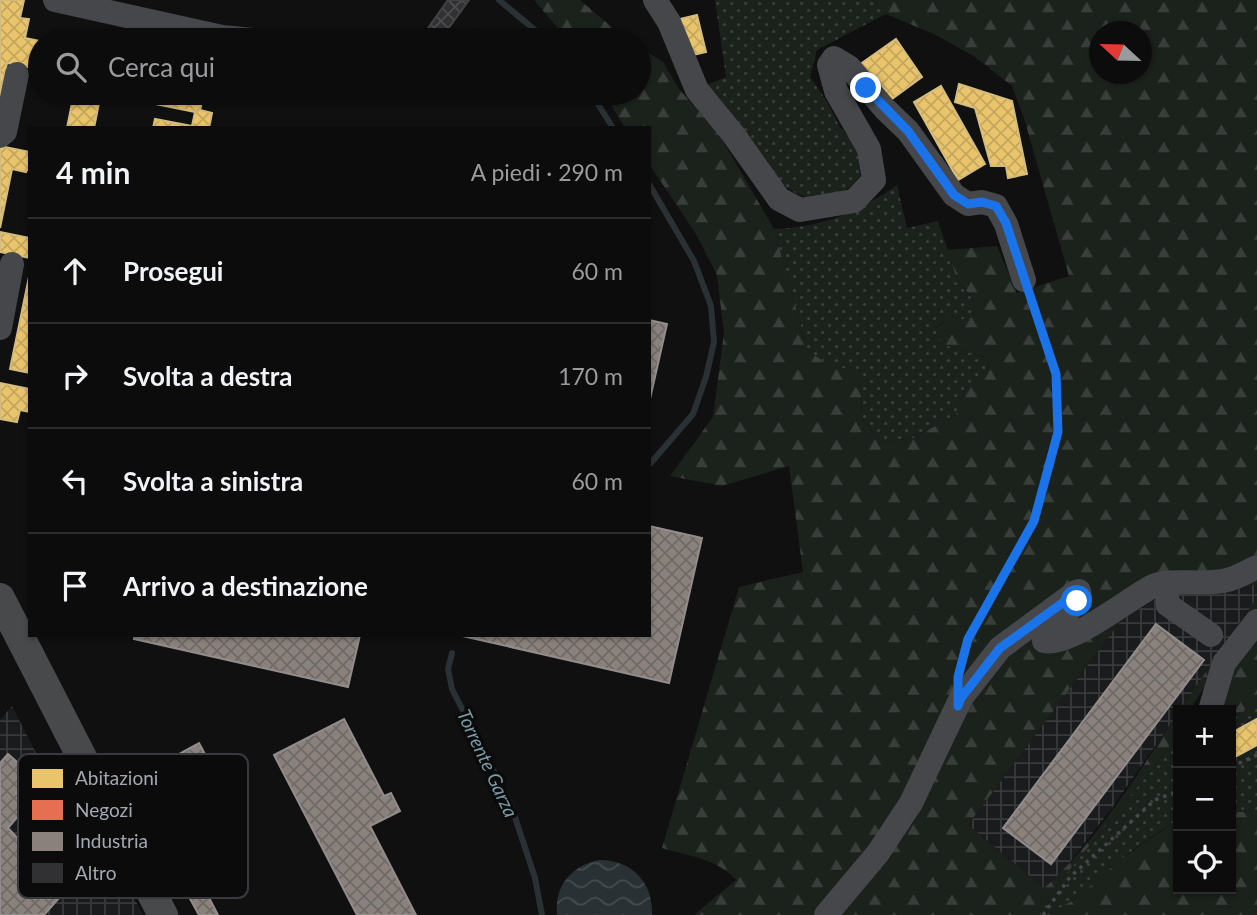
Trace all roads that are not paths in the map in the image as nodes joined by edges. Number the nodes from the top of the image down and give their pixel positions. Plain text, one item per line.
1 (55, 0) edge
2 (655, 0) edge
3 (668, 11) edge
4 (181, 28) edge
5 (17, 74) dead end
6 (0, 136) edge
7 (12, 264) dead end
8 (1024, 281) road end
9 (0, 328) edge
10 (1257, 567) edge
11 (1166, 584) junction
12 (0, 597) edge
13 (1257, 621) edge
14 (1211, 635) dead end
15 (1211, 705) edge
16 (80, 754) edge
17 (154, 898) edge
18 (163, 915) edge
19 (826, 915) edge

1 - 4 street
2 - 3 street
3 - 8 street
5 - 6 street
7 - 9 street
10 - 11 street
11 - 14 street
11 - 19 street
12 - 16 main road
13 - 15 street
17 - 18 main road

